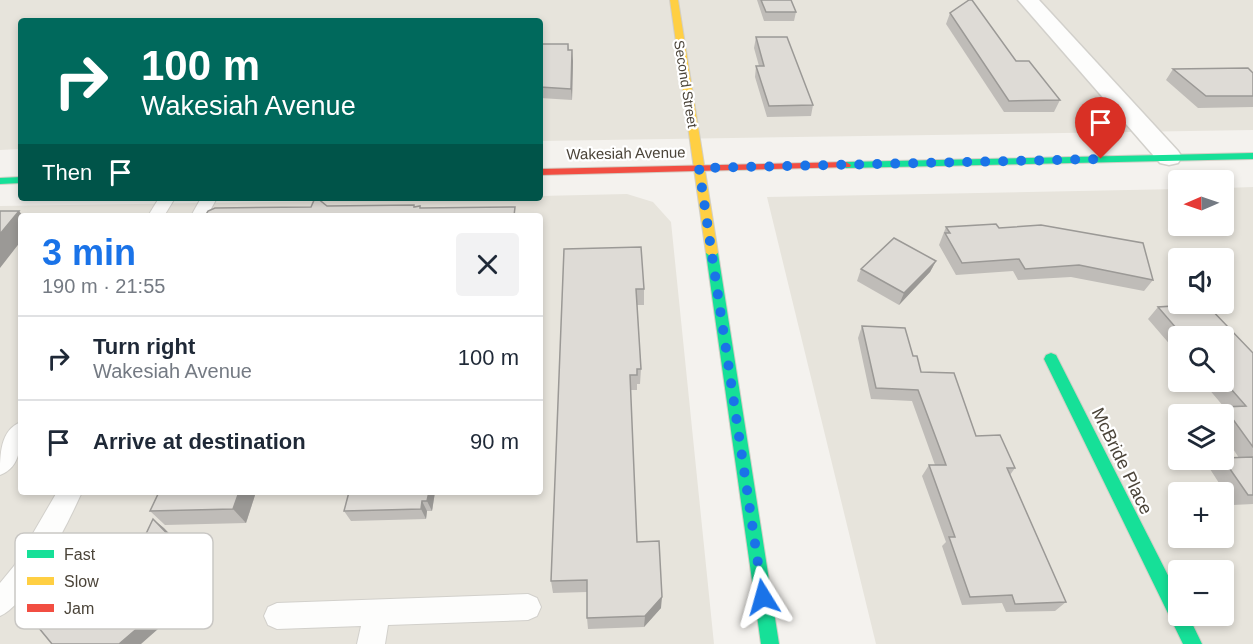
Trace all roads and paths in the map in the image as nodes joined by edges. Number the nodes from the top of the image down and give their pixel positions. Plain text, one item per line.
1 (674, 0) edge
2 (1028, 0) edge
3 (1253, 156) edge
4 (1170, 157) junction
5 (699, 168) junction
6 (543, 172) edge
7 (18, 180) edge
8 (0, 181) edge
9 (1051, 359) dead end
10 (18, 437) edge
11 (0, 465) edge
12 (68, 495) edge
13 (47, 533) edge
14 (15, 585) edge
15 (0, 603) edge
16 (528, 607) dead end
17 (377, 613) junction
18 (277, 616) dead end
19 (370, 644) edge
20 (770, 644) edge
21 (1193, 644) edge

1 - 5 street, Second Street
2 - 4 street
3 - 4 street, Wakesiah Avenue
4 - 5 street, Wakesiah Avenue
5 - 6 street, Wakesiah Avenue
5 - 20 street, Second Street
7 - 8 street
9 - 21 street, McBride Place
10 - 11 lane
12 - 13 lane
14 - 15 lane
16 - 17 lane
17 - 18 lane
17 - 19 lane

